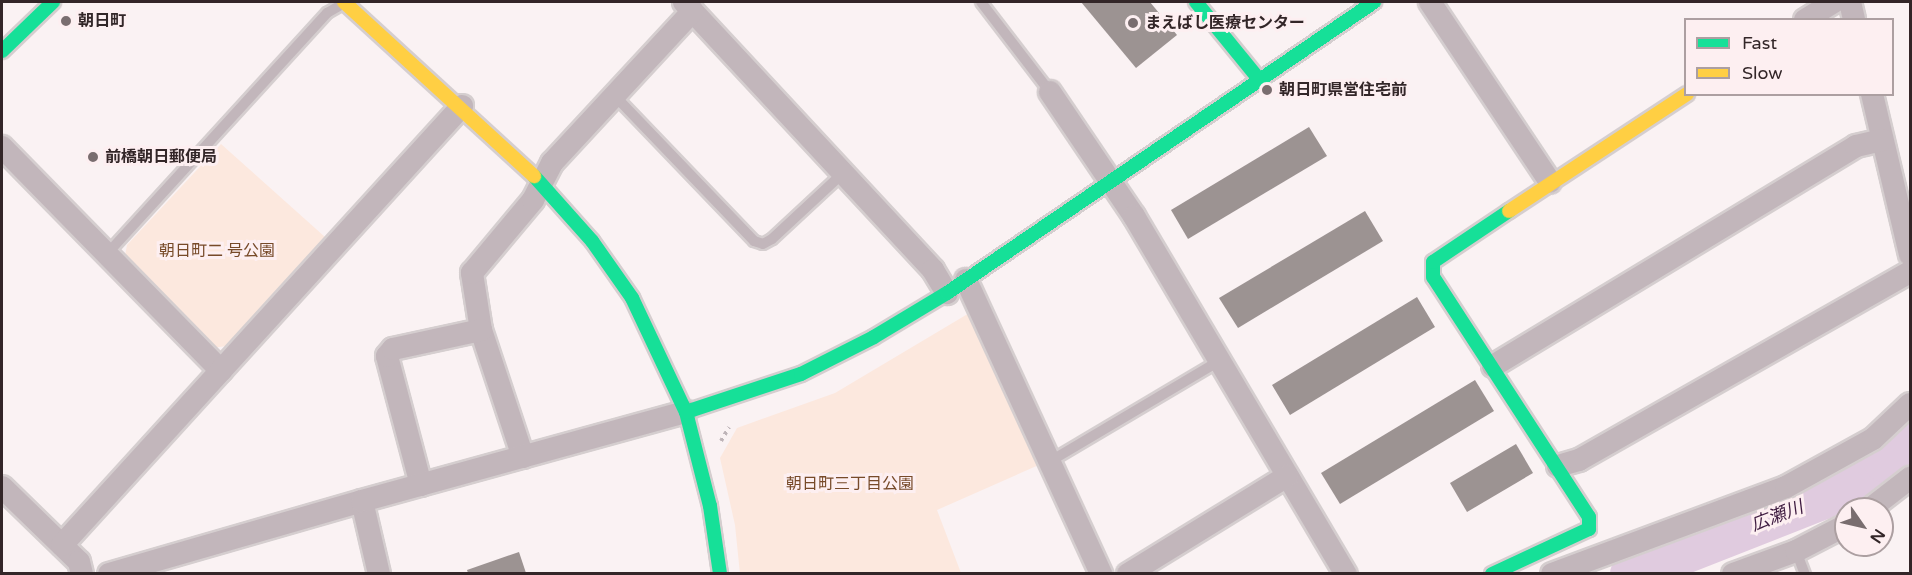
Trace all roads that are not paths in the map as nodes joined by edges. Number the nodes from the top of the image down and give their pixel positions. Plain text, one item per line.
1 (53, 2) edge
2 (345, 2) edge
3 (981, 2) edge
4 (1196, 2) edge
5 (1374, 2) edge
6 (1430, 2) edge
7 (1834, 2) edge
8 (1850, 2) edge
9 (688, 6) edge
10 (1808, 18) edge
11 (1854, 18) edge
12 (2, 51) edge
13 (1258, 78) junction
14 (1050, 92) joint
15 (615, 96) junction
16 (1684, 96) edge
17 (1872, 96) edge
18 (462, 106) junction
19 (1882, 140) junction
20 (2, 147) edge
21 (843, 173) junction
22 (1110, 180) junction
23 (1550, 182) junction
24 (542, 184) junction
25 (106, 255) junction
26 (1911, 255) edge
27 (1911, 272) edge
28 (966, 280) junction
29 (947, 293) junction
30 (481, 330) junction
31 (1219, 361) junction
32 (1493, 366) junction
33 (221, 371) junction
34 (1911, 404) edge
35 (686, 412) junction
36 (523, 457) junction
37 (1047, 463) junction
38 (1558, 466) junction
39 (1287, 476) junction
40 (1911, 478) edge
41 (421, 485) junction
42 (2, 487) edge
43 (1886, 497) edge
44 (363, 501) junction
45 (1834, 531) edge
46 (62, 545) junction
47 (1796, 551) junction
48 (82, 573) edge
49 (109, 573) edge
50 (379, 573) edge
51 (720, 573) edge
52 (1101, 573) edge
53 (1128, 573) edge
54 (1346, 573) edge
55 (1492, 573) edge
56 (1552, 573) edge
57 (1733, 573) edge
58 (1805, 573) edge

1 - 12 main road
2 - 18 main road
2 - 25 lane
3 - 14 lane
4 - 13 main road
5 - 13 main road
6 - 23 street
7 - 10 street
8 - 11 street
9 - 15 street
9 - 21 street
13 - 22 main road
14 - 22 street
15 - 21 lane
15 - 24 street
16 - 23 main road
17 - 19 street
18 - 24 main road
18 - 33 street
19 - 26 street
19 - 32 street
20 - 25 street
21 - 29 street
22 - 28 main road
22 - 31 street
23 - 32 main road
24 - 30 street
24 - 35 main road
25 - 33 street
27 - 38 street
28 - 29 main road
28 - 37 street
29 - 35 main road
30 - 36 street
30 - 41 street
31 - 37 lane
31 - 39 street
32 - 38 main road
33 - 46 street
34 - 56 street
35 - 36 street
35 - 51 main road
36 - 41 street
37 - 52 street
38 - 55 main road
39 - 53 street
39 - 54 street
40 - 43 street
41 - 44 street
42 - 46 street
44 - 49 street
44 - 50 street
45 - 47 street
46 - 48 street
47 - 57 street
47 - 58 lane

